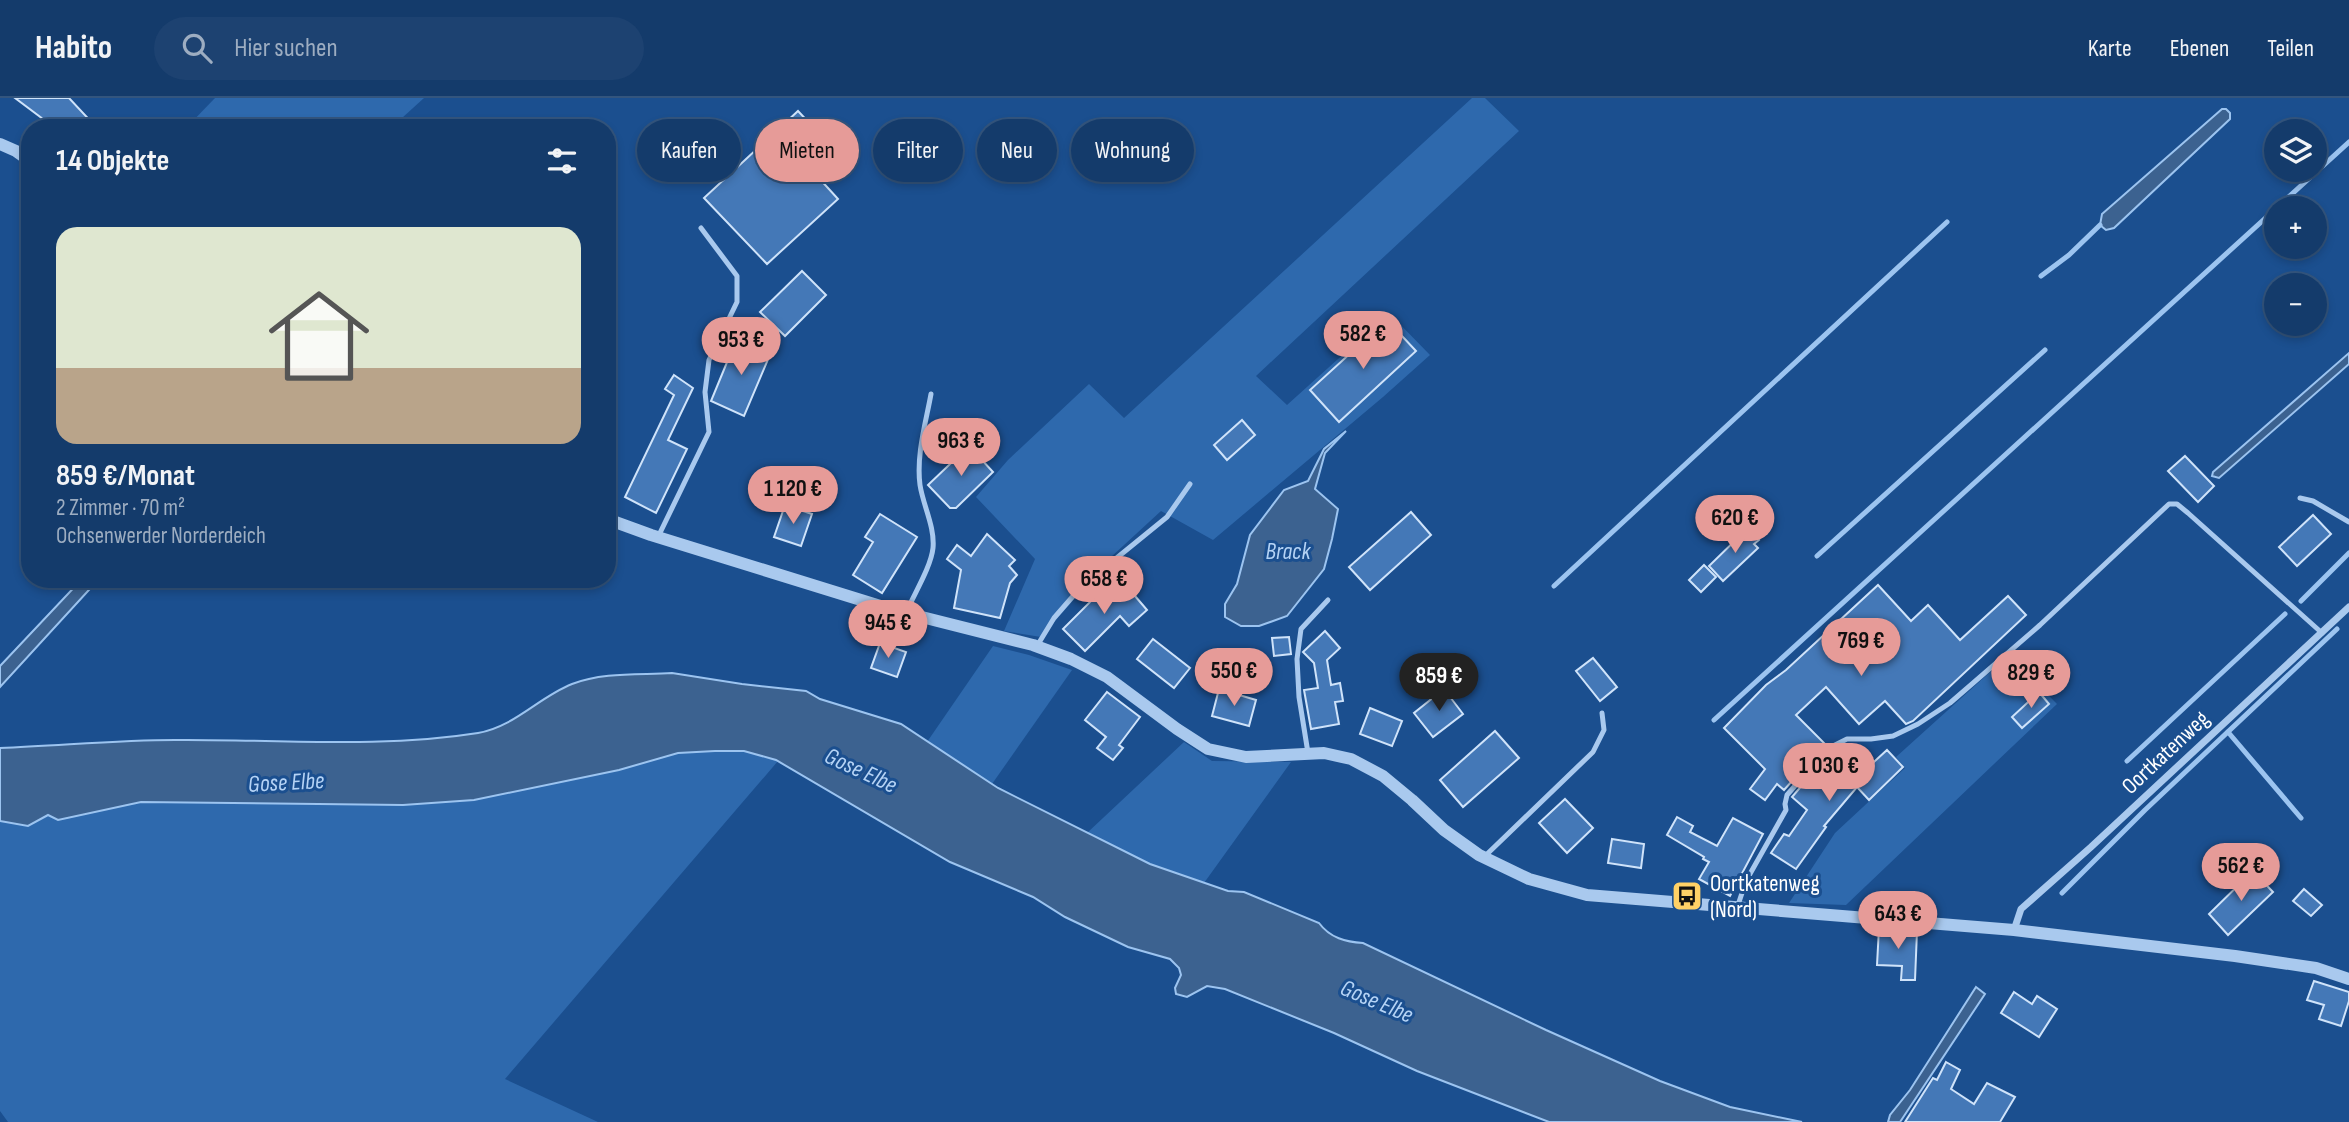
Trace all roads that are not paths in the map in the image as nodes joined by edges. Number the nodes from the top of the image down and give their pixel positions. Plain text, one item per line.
1 (0, 144) edge
2 (21, 155) edge
3 (701, 228) dead end
4 (931, 394) dead end
5 (1189, 484) dead end
6 (2300, 498) dead end
7 (616, 522) edge
8 (2349, 522) edge
9 (658, 537) junction
10 (1328, 600) dead end
11 (2349, 607) edge
12 (905, 613) junction
13 (2322, 633) junction
14 (1037, 646) junction
15 (1602, 713) dead end
16 (1308, 753) junction
17 (1484, 857) junction
18 (1737, 908) junction
19 (2014, 929) junction
20 (2349, 979) edge

1 - 2 street
3 - 9 lane
4 - 12 lane
5 - 14 lane
6 - 8 lane
7 - 9 street
9 - 12 street
10 - 16 lane
11 - 13 street, Oortkatenweg
12 - 14 street
13 - 18 lane
13 - 19 street, Oortkatenweg
14 - 16 street
15 - 17 lane
16 - 17 street
17 - 18 street
18 - 19 street
19 - 20 street

